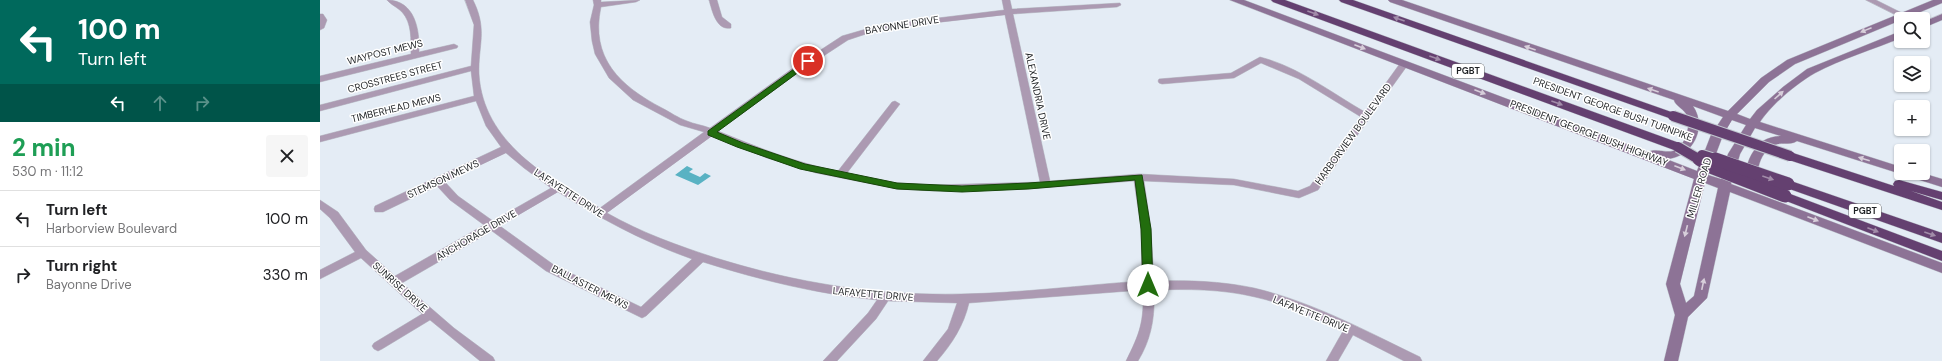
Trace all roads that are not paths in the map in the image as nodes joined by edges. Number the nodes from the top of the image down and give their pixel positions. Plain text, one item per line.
1 (391, 0) edge
2 (469, 0) edge
3 (636, 0) edge
4 (713, 0) edge
5 (1006, 0) edge
6 (1235, 0) edge
7 (1276, 0) edge
8 (1344, 0) edge
9 (1393, 0) edge
10 (1870, 0) edge
11 (1941, 0) edge
12 (597, 2) edge
13 (1117, 5) dead end
14 (1009, 12) junction
15 (1895, 12) edge
16 (1916, 12) edge
17 (320, 16) edge
18 (1942, 17) edge
19 (1894, 22) edge
20 (1930, 22) edge
21 (728, 26) dead end
22 (320, 28) edge
23 (1894, 37) edge
24 (454, 46) dead end
25 (414, 56) junction
26 (1404, 64) junction
27 (475, 67) junction
28 (320, 78) edge
29 (1162, 81) dead end
30 (1668, 95) junction
31 (478, 98) junction
32 (895, 104) dead end
33 (320, 108) edge
34 (1366, 116) junction
35 (1730, 116) junction
36 (1752, 124) junction
37 (711, 133) junction
38 (320, 139) edge
39 (1822, 147) junction
40 (508, 148) junction
41 (1634, 151) junction
42 (1790, 156) junction
43 (1894, 169) edge
44 (840, 176) junction
45 (1701, 176) junction
46 (1139, 177) junction
47 (1930, 179) edge
48 (438, 181) junction
49 (1942, 183) edge
50 (1046, 184) junction
51 (1724, 185) junction
52 (558, 188) junction
53 (1786, 190) junction
54 (1942, 196) edge
55 (320, 204) edge
56 (1942, 206) edge
57 (379, 209) dead end
58 (1788, 209) junction
59 (600, 213) junction
60 (491, 226) junction
61 (1942, 238) edge
62 (362, 253) junction
63 (1942, 256) edge
64 (700, 258) junction
65 (1942, 268) edge
66 (320, 274) edge
67 (394, 282) junction
68 (1148, 285) junction
69 (885, 297) junction
70 (964, 298) junction
71 (431, 314) junction
72 (1682, 315) junction
73 (1350, 330) junction
74 (378, 346) dead end
75 (489, 361) edge
76 (829, 361) edge
77 (929, 361) edge
78 (1132, 361) edge
79 (1332, 361) edge
80 (1416, 361) edge
81 (1671, 361) edge

1 - 25 street
2 - 27 street, LAFAYETTE DRIVE
3 - 12 street
4 - 21 street
5 - 14 street, ALEXANDRIA DRIVE
6 -> 26 main road, PRESIDENT GEORGE BUSH HIGHWAY
7 -> 53 highway, PRESIDENT GEORGE BUSH TURNPIKE / PGBT, bridge
42 -> 8 highway, PRESIDENT GEORGE BUSH TURNPIKE / PGBT, bridge
30 -> 9 main road
10 - 15 street
11 - 16 main road, MILLER ROAD
12 - 37 street, HARBORVIEW BOULEVARD
13 - 14 street, BAYONNE DRIVE
14 - 37 street, BAYONNE DRIVE
14 - 50 street, ALEXANDRIA DRIVE
17 - 22 street
18 - 20 main road
19 -> 35 main road, MILLER ROAD
36 -> 23 main road
24 - 25 street, WAYPOST MEWS
25 - 28 street, WAYPOST MEWS
26 - 34 street, HARBORVIEW BOULEVARD
26 -> 41 main road, PRESIDENT GEORGE BUSH HIGHWAY
27 - 31 street, LAFAYETTE DRIVE
27 - 33 street, CROSSTREES STREET
29 - 34 street
30 - 35 main road
30 - 41 main road
31 - 38 street, TIMBERHEAD MEWS
31 - 40 street, LAFAYETTE DRIVE
32 - 44 street
34 - 46 street, HARBORVIEW BOULEVARD
35 - 36 main road
35 - 45 main road, MILLER ROAD
36 - 39 main road
36 - 51 main road
37 - 44 street, HARBORVIEW BOULEVARD
37 - 59 street, BAYONNE DRIVE
43 -> 39 main road
39 - 58 main road
40 - 48 street, STEMSON MEWS
40 - 52 street, LAFAYETTE DRIVE
41 -> 45 main road, PRESIDENT GEORGE BUSH HIGHWAY
42 - 54 highway
42 - 56 highway, PRESIDENT GEORGE BUSH TURNPIKE / PGBT
44 - 50 street, HARBORVIEW BOULEVARD
45 - 51 main road, PRESIDENT GEORGE BUSH HIGHWAY
45 -> 72 main road, MILLER ROAD
46 - 50 street, HARBORVIEW BOULEVARD
46 - 68 street
47 - 49 main road
48 - 57 street, STEMSON MEWS
48 - 60 street, BALLASTER MEWS
51 - 58 main road, PRESIDENT GEORGE BUSH HIGHWAY
72 -> 51 main road
52 - 59 street, LAFAYETTE DRIVE
52 - 60 street, ANCHORAGE DRIVE
53 -> 61 highway, PGBT
53 -> 63 highway
55 - 62 street, SUNRISE DRIVE
58 -> 65 main road, PRESIDENT GEORGE BUSH HIGHWAY
59 - 64 street, LAFAYETTE DRIVE
60 - 64 street, BALLASTER MEWS
60 - 67 street, ANCHORAGE DRIVE
62 - 66 street
62 - 67 street, SUNRISE DRIVE
64 - 69 street, LAFAYETTE DRIVE
67 - 71 street, SUNRISE DRIVE
68 - 70 street, LAFAYETTE DRIVE
68 - 73 street, LAFAYETTE DRIVE
68 - 78 street
69 - 70 street, LAFAYETTE DRIVE
69 - 76 street
70 - 77 street
71 - 74 street
71 - 75 street, SUNRISE DRIVE
72 - 81 main road, MILLER ROAD
73 - 79 street
73 - 80 street, LAFAYETTE DRIVE

